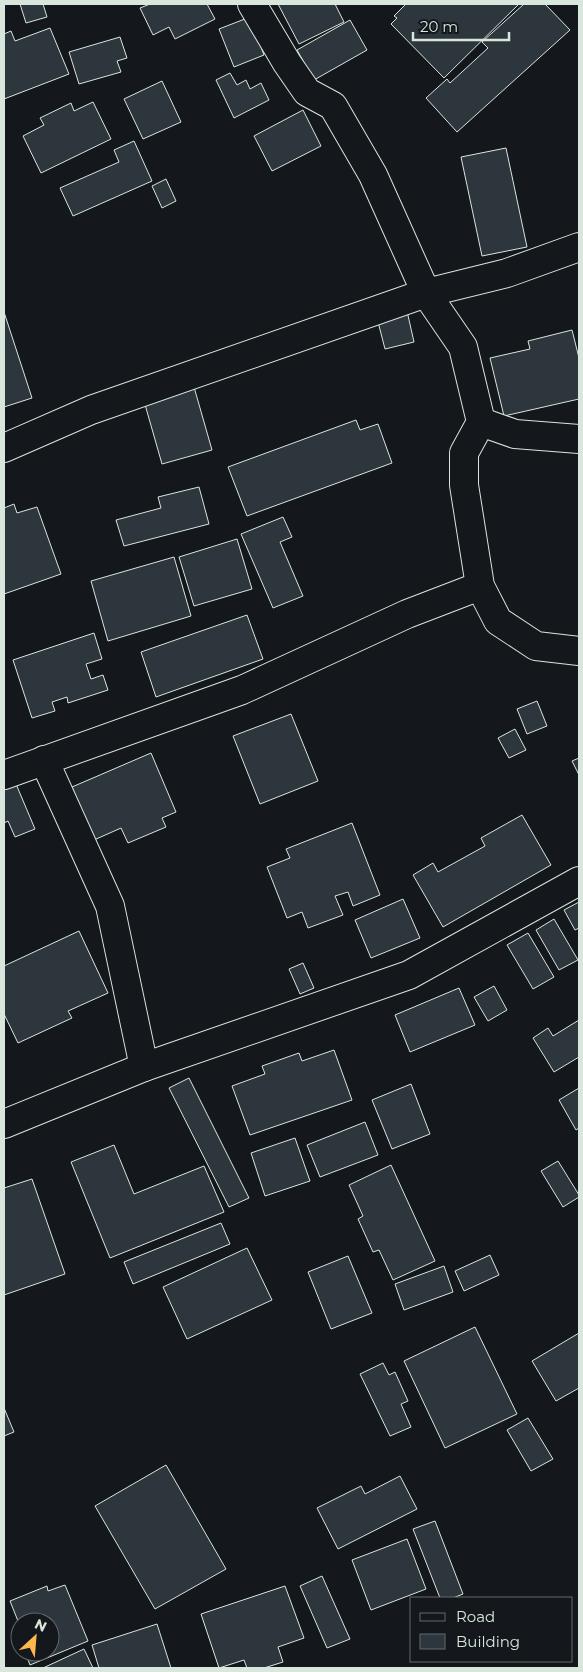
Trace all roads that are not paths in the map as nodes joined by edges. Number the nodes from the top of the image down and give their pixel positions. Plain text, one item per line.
1 (252, 4) edge
2 (579, 247) edge
3 (426, 293) junction
4 (481, 422) junction
5 (579, 440) edge
6 (4, 448) edge
7 (480, 586) junction
8 (579, 650) edge
9 (44, 760) junction
10 (4, 775) edge
11 (579, 880) edge
12 (144, 1067) junction
13 (4, 1124) edge

1 - 3 street
2 - 3 street
3 - 4 street
3 - 6 street
4 - 5 street
4 - 7 street
7 - 8 street
7 - 9 street
9 - 10 street
9 - 12 street
11 - 12 street
12 - 13 street

